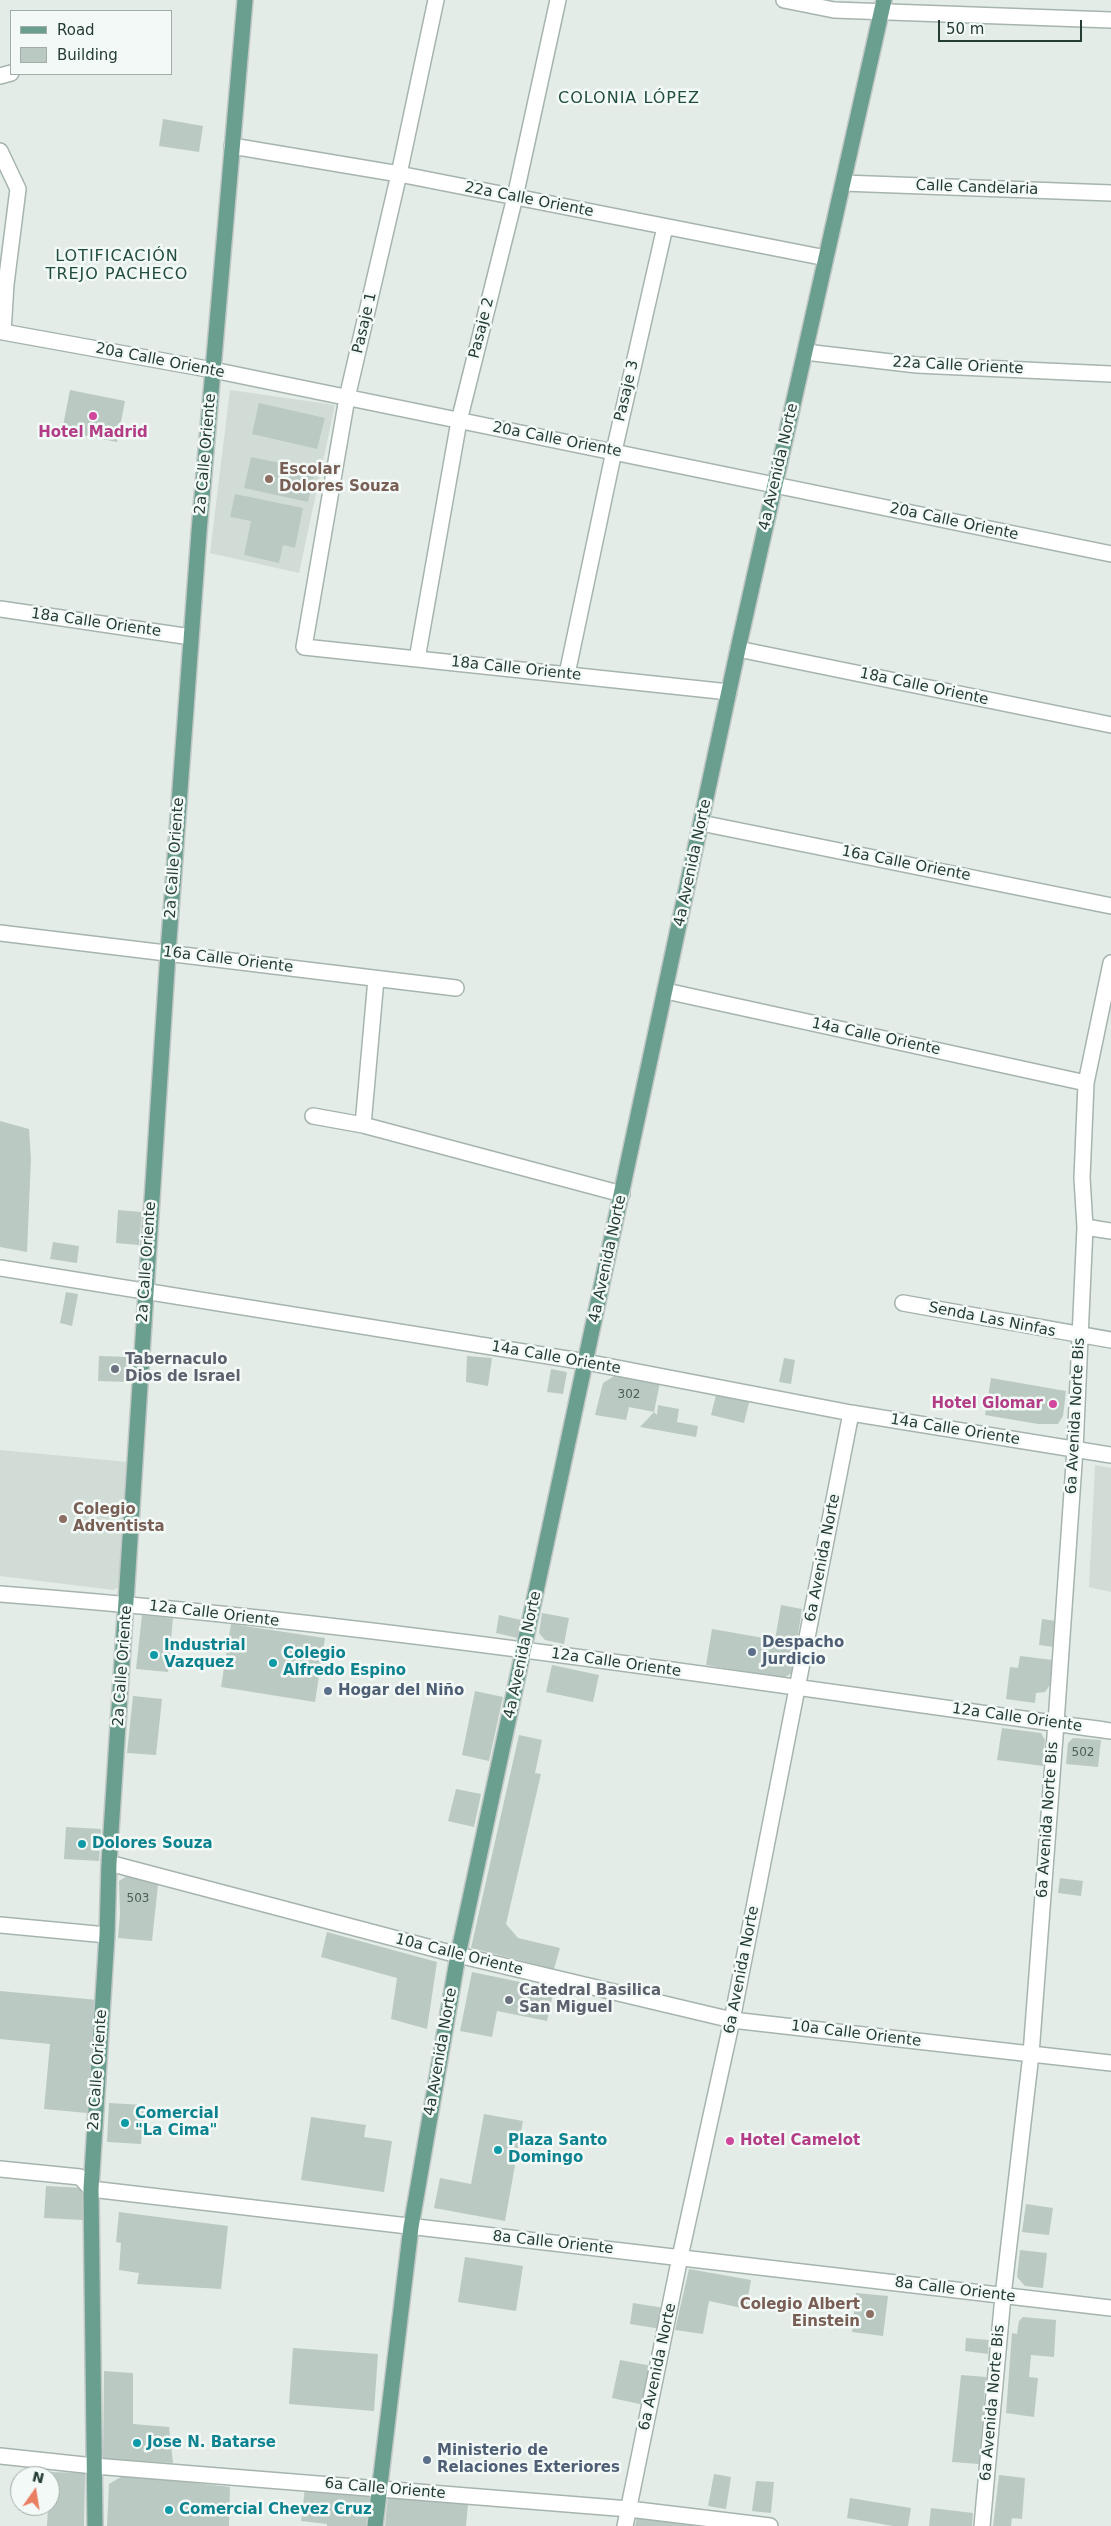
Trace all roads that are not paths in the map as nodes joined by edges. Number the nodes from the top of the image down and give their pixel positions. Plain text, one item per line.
1 (245, 0) edge
2 (436, 0) edge
3 (558, 0) edge
4 (784, 0) edge
5 (883, 6) edge
6 (1111, 20) edge
7 (232, 146) junction
8 (0, 151) edge
9 (399, 174) junction
10 (843, 183) junction
11 (1111, 193) edge
12 (515, 197) junction
13 (666, 226) junction
14 (826, 258) junction
15 (805, 352) junction
16 (213, 370) junction
17 (1111, 374) edge
18 (348, 398) junction
19 (459, 421) junction
20 (614, 451) junction
21 (774, 486) junction
22 (1111, 554) edge
23 (0, 609) edge
24 (191, 637) junction
25 (304, 647) joint
26 (738, 648) junction
27 (418, 659) junction
28 (567, 674) junction
29 (729, 692) junction
30 (1111, 725) edge
31 (701, 823) junction
32 (1111, 906) edge
33 (0, 933) edge
34 (168, 953) junction
35 (1111, 963) edge
36 (376, 979) junction
37 (456, 988) dead end
38 (666, 991) junction
39 (1086, 1082) junction
40 (313, 1116) dead end
41 (363, 1125) junction
42 (623, 1190) junction
43 (1085, 1227) junction
44 (1111, 1231) edge
45 (0, 1268) edge
46 (145, 1290) junction
47 (903, 1303) dead end
48 (1080, 1336) junction
49 (1111, 1340) edge
50 (586, 1362) junction
51 (851, 1414) junction
52 (1075, 1449) junction
53 (1111, 1454) edge
54 (0, 1594) edge
55 (128, 1604) junction
56 (524, 1650) junction
57 (797, 1688) junction
58 (1056, 1723) junction
59 (1111, 1731) edge
60 (109, 1862) junction
61 (0, 1925) edge
62 (107, 1935) junction
63 (458, 1956) junction
64 (732, 2020) junction
65 (1031, 2054) junction
66 (1111, 2063) edge
67 (0, 2169) edge
68 (91, 2189) junction
69 (411, 2227) junction
70 (680, 2257) junction
71 (1003, 2296) junction
72 (1111, 2308) edge
73 (0, 2456) edge
74 (94, 2466) junction
75 (380, 2488) junction
76 (629, 2509) junction
77 (95, 2526) edge
78 (375, 2526) edge
79 (625, 2526) edge
80 (770, 2526) edge
81 (982, 2526) edge

1 - 7 main road, 2a Calle Oriente
2 - 9 street, Pasaje 1
3 - 12 street, Pasaje 2
4 - 5 street
5 - 6 street
5 - 10 main road, 4a Avenida Norte
7 - 9 street, 22a Calle Oriente
7 - 16 main road, 2a Calle Oriente
8 - 16 street, 20a Calle Oriente
9 - 12 street, 22a Calle Oriente
9 - 18 street, Pasaje 1
10 - 11 street, Calle Candelaria
10 - 14 main road, 4a Avenida Norte
12 - 13 street, 22a Calle Oriente
12 - 19 street, Pasaje 2
13 - 14 street, 22a Calle Oriente
13 - 20 street, Pasaje 3
14 - 15 main road, 4a Avenida Norte
15 - 17 street, 22a Calle Oriente
15 - 21 main road, 4a Avenida Norte
16 - 18 street, 20a Calle Oriente
16 - 24 main road, 2a Calle Oriente
18 - 19 street, 20a Calle Oriente
18 - 25 street, Pasaje 1
19 - 20 street, 20a Calle Oriente
19 - 27 street, Pasaje 2
20 - 21 street, 20a Calle Oriente
20 - 28 street, Pasaje 3
21 - 22 street, 20a Calle Oriente
21 - 26 main road, 4a Avenida Norte
23 - 24 street, 18a Calle Oriente
24 - 34 main road, 2a Calle Oriente
25 - 27 street, 18a Calle Oriente
26 - 29 main road, 4a Avenida Norte
26 - 30 street, 18a Calle Oriente
27 - 28 street, 18a Calle Oriente
28 - 29 street, 18a Calle Oriente
29 - 31 main road, 4a Avenida Norte
31 - 32 street, 16a Calle Oriente
31 - 38 main road, 4a Avenida Norte
33 - 34 street, 16a Calle Oriente
34 - 36 street, 16a Calle Oriente
34 - 46 main road, 2a Calle Oriente
35 - 39 street
36 - 37 street, 16a Calle Oriente
36 - 41 street
38 - 39 street, 14a Calle Oriente
38 - 42 main road, 4a Avenida Norte
39 - 43 street, 6a Avenida Norte Bis
40 - 41 street
41 - 42 street
42 - 50 main road, 4a Avenida Norte
43 - 44 street
43 - 48 street, 6a Avenida Norte Bis
45 - 46 street, 14a Calle Oriente
46 - 50 street, 14a Calle Oriente
46 - 55 main road, 2a Calle Oriente
47 - 48 street, Senda Las Ninfas
48 - 49 street, Senda Las Ninfas
48 - 52 street, 6a Avenida Norte Bis
50 - 51 street, 14a Calle Oriente
50 - 56 main road, 4a Avenida Norte
51 - 52 street, 14a Calle Oriente
51 - 57 street, 6a Avenida Norte
52 - 53 street, 14a Calle Oriente
52 - 58 street, 6a Avenida Norte Bis
54 - 55 street, 12a Calle Oriente
55 - 56 street, 12a Calle Oriente
55 - 60 main road, 2a Calle Oriente
56 - 57 street, 12a Calle Oriente
56 - 63 main road, 4a Avenida Norte
57 - 58 street, 12a Calle Oriente
57 - 64 street, 6a Avenida Norte
58 - 59 street, 12a Calle Oriente
58 - 65 street, 6a Avenida Norte Bis
60 - 62 main road, 2a Calle Oriente
60 - 63 street, 10a Calle Oriente
61 - 62 street
62 - 68 main road, 2a Calle Oriente
63 - 64 street, 10a Calle Oriente
63 - 69 main road, 4a Avenida Norte
64 - 65 street, 10a Calle Oriente
64 - 70 street, 6a Avenida Norte
65 - 66 street, 10a Calle Oriente
65 - 71 street, 6a Avenida Norte Bis
67 - 68 street, 8a Calle Oriente
68 - 69 street, 8a Calle Oriente
68 - 74 main road, 2a Calle Oriente
69 - 70 street, 8a Calle Oriente
69 - 75 main road, 4a Avenida Norte
70 - 71 street, 8a Calle Oriente
70 - 76 street, 6a Avenida Norte
71 - 72 street, 8a Calle Oriente
71 - 81 street, 6a Avenida Norte Bis
73 - 74 street, 6a Calle Oriente
74 - 75 street, 6a Calle Oriente
74 - 77 main road, 2a Calle Oriente
75 - 76 street, 6a Calle Oriente
75 - 78 main road, 4a Avenida Norte
76 - 79 street, 6a Avenida Norte
76 - 80 street, 6a Calle Oriente

